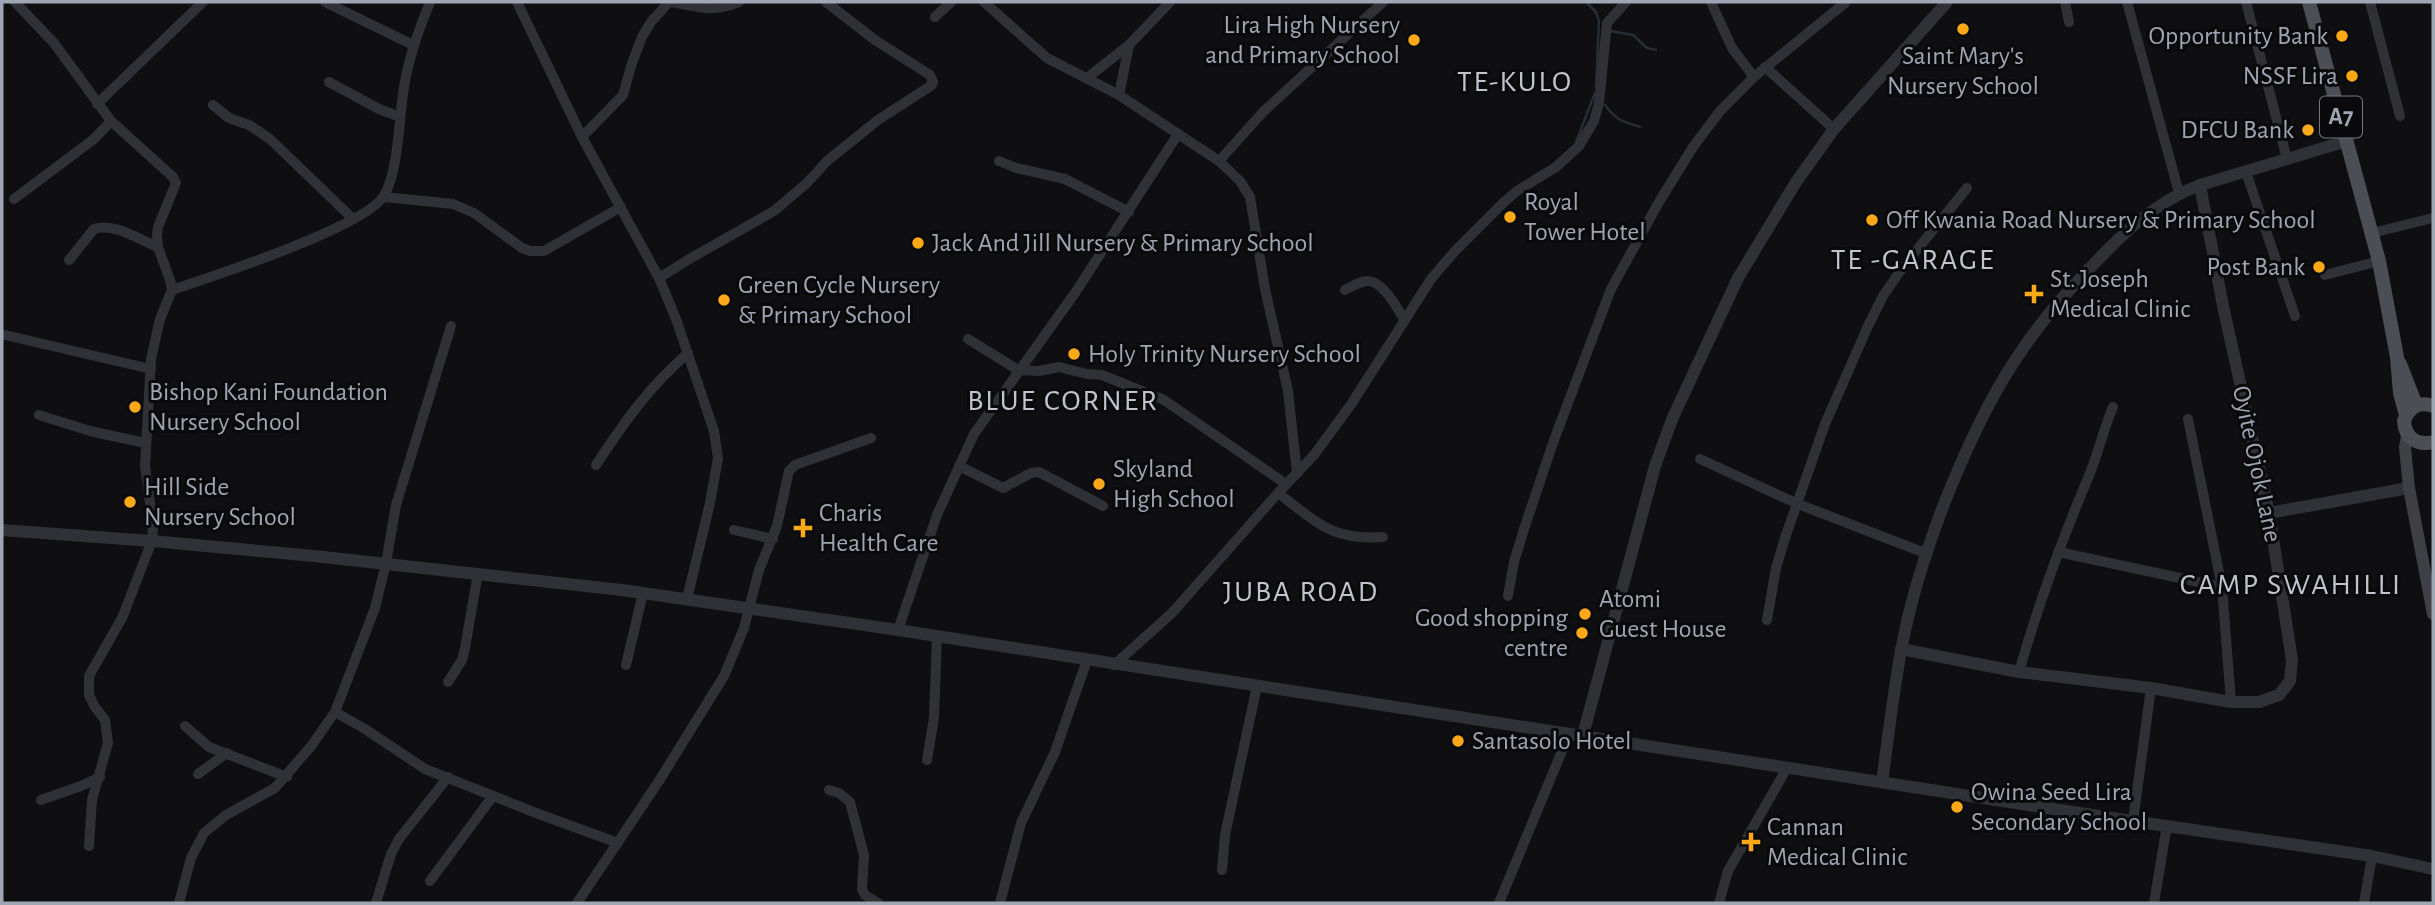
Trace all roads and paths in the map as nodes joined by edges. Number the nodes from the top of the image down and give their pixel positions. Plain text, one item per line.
1 (15, 2) edge
2 (203, 2) edge
3 (325, 2) edge
4 (430, 2) edge
5 (517, 2) edge
6 (670, 2) edge
7 (739, 2) edge
8 (826, 2) edge
9 (951, 2) edge
10 (984, 2) edge
11 (1170, 2) edge
12 (1382, 2) edge
13 (1626, 2) edge
14 (1711, 2) edge
15 (1846, 2) edge
16 (1947, 2) edge
17 (2065, 2) edge
18 (2127, 2) edge
19 (2246, 2) edge
20 (2309, 2) edge
21 (2370, 2) edge
22 (935, 17) dead end
23 (2069, 22) dead end
24 (413, 45) junction
25 (1129, 45) junction
26 (1765, 67) junction
27 (1754, 77) junction
28 (1087, 78) junction
29 (329, 82) dead end
30 (1119, 95) junction
31 (97, 104) junction
32 (213, 106) dead end
33 (2400, 116) dead end
34 (400, 117) junction
35 (111, 121) junction
36 (1834, 129) junction
37 (1178, 134) junction
38 (582, 138) junction
39 (2347, 141) junction
40 (2287, 159) junction
41 (999, 161) dead end
42 (1219, 161) junction
43 (2246, 172) junction
44 (2200, 185) junction
45 (1967, 188) dead end
46 (2179, 193) junction
47 (384, 197) junction
48 (14, 199) dead end
49 (621, 207) junction
50 (1129, 212) junction
51 (2433, 218) edge
52 (353, 219) junction
53 (2372, 233) junction
54 (158, 247) junction
55 (69, 260) dead end
56 (2379, 261) junction
57 (2325, 275) dead end
58 (659, 278) junction
59 (172, 290) junction
60 (1345, 290) dead end
61 (2295, 316) dead end
62 (1404, 319) junction
63 (451, 326) dead end
64 (5, 335) dead end
65 (968, 339) dead end
66 (688, 353) junction
67 (150, 369) junction
68 (1018, 370) junction
69 (2433, 406) edge
70 (2113, 407) dead end
71 (2411, 410) junction
72 (39, 415) dead end
73 (2189, 419) dead end
74 (2407, 435) junction
75 (871, 438) dead end
76 (145, 443) junction
77 (2433, 443) edge
78 (1700, 459) dead end
79 (596, 465) dead end
80 (959, 466) junction
81 (1297, 473) junction
82 (1286, 484) junction
83 (2409, 488) junction
84 (1278, 492) junction
85 (1798, 504) junction
86 (1103, 506) dead end
87 (2269, 513) junction
88 (2, 530) edge
89 (734, 530) dead end
90 (1383, 537) dead end
91 (773, 539) junction
92 (152, 541) junction
93 (2058, 552) junction
94 (1925, 553) junction
95 (386, 563) junction
96 (478, 573) junction
97 (2222, 587) junction
98 (643, 593) junction
99 (1508, 596) dead end
100 (687, 599) junction
101 (750, 608) junction
102 (2433, 614) edge
103 (1767, 620) dead end
104 (898, 630) junction
105 (937, 636) junction
106 (1901, 649) junction
107 (1087, 660) junction
108 (626, 665) dead end
109 (1114, 665) junction
110 (2019, 672) junction
111 (448, 682) dead end
112 (1257, 686) junction
113 (2151, 688) junction
114 (2231, 702) junction
115 (335, 712) junction
116 (186, 726) dead end
117 (1569, 734) junction
118 (1583, 735) junction
119 (227, 753) junction
120 (928, 760) dead end
121 (1787, 768) junction
122 (198, 774) dead end
123 (100, 777) junction
124 (286, 777) junction
125 (448, 777) junction
126 (1882, 782) junction
127 (829, 790) dead end
128 (493, 796) junction
129 (41, 800) dead end
130 (2133, 821) junction
131 (2167, 825) junction
132 (618, 843) junction
133 (89, 846) dead end
134 (2372, 856) junction
135 (2433, 868) edge
136 (1222, 870) dead end
137 (430, 881) dead end
138 (179, 903) edge
139 (376, 903) edge
140 (577, 903) edge
141 (877, 903) edge
142 (1000, 903) edge
143 (1499, 903) edge
144 (1719, 903) edge
145 (2154, 903) edge
146 (2364, 903) edge

1 - 31 street
2 - 31 street
3 - 24 street
4 - 24 street
5 - 38 street
6 - 7 street
6 - 38 street
8 - 58 street
9 - 22 street
10 - 28 street
11 - 25 street
12 - 42 street
13 - 62 street
14 - 27 street
15 - 26 street
16 - 36 street
17 - 23 street
18 - 46 street
19 - 40 street
20 - 39 main road, A7
21 - 33 street
24 - 34 street
25 - 28 street
25 - 30 street
26 - 27 street
26 - 36 street
27 - 99 street
28 - 30 street
29 - 34 street
30 - 37 street
31 - 35 street
32 - 52 street
34 - 47 street
35 - 48 street
35 - 54 street
36 - 118 street
37 - 42 street
37 - 50 street
38 - 49 street
39 - 40 street
39 - 53 main road, A7
40 - 43 street
41 - 50 street
42 - 81 street
43 - 44 street
43 - 61 street
44 - 46 street
44 - 87 street, Oyite Ojok Lane
45 - 85 street
46 - 94 street
47 - 49 street
47 - 52 street
49 - 58 street
50 - 68 street
51 - 53 street
52 - 59 street
53 - 56 main road, A7
54 - 55 street
54 - 59 street
56 - 57 street
56 - 71 main road, A7
58 - 66 street
59 - 67 street
60 - 62 street
62 - 81 street
63 - 95 street
64 - 67 street
65 - 68 street
66 - 79 street
66 - 100 street
67 - 76 street
68 - 80 street
68 - 82 street
69 - 71 main road
70 - 93 street
71 - 74 main road, A7
72 - 76 street
73 - 97 street
74 - 77 main road
74 - 83 main road
75 - 91 street
76 - 92 street
78 - 85 street
80 - 86 street
80 - 104 street
81 - 82 street
82 - 84 street
83 - 87 street
83 - 102 main road
84 - 90 street
84 - 109 street
85 - 94 street
85 - 103 street
87 - 114 street, Oyite Ojok Lane
88 - 92 street
89 - 91 street
91 - 101 street
92 - 95 street
92 - 123 street
93 - 97 street
93 - 110 street
94 - 106 street
95 - 96 street
95 - 115 street
96 - 98 street
96 - 111 street
97 - 114 street
98 - 100 street
98 - 108 street
100 - 101 street
101 - 104 street
101 - 132 street
104 - 105 street
105 - 107 street
105 - 120 street
106 - 110 street, Oyite Ojok Lane
106 - 126 street
107 - 109 street
107 - 142 street
109 - 112 street
110 - 113 street, Oyite Ojok Lane
112 - 117 street
112 - 136 street
113 - 114 street, Oyite Ojok Lane
113 - 130 street
115 - 124 street
115 - 125 street
116 - 119 street
117 - 118 street
117 - 143 street
118 - 121 street
119 - 122 street
119 - 124 street
121 - 126 street
121 - 144 street
123 - 129 street
123 - 133 street
124 - 138 street
125 - 128 street
125 - 139 street
126 - 130 street
127 - 141 street
128 - 132 street
128 - 137 street
130 - 131 street
131 - 134 street
131 - 145 street
132 - 140 street
134 - 135 street
134 - 146 street

